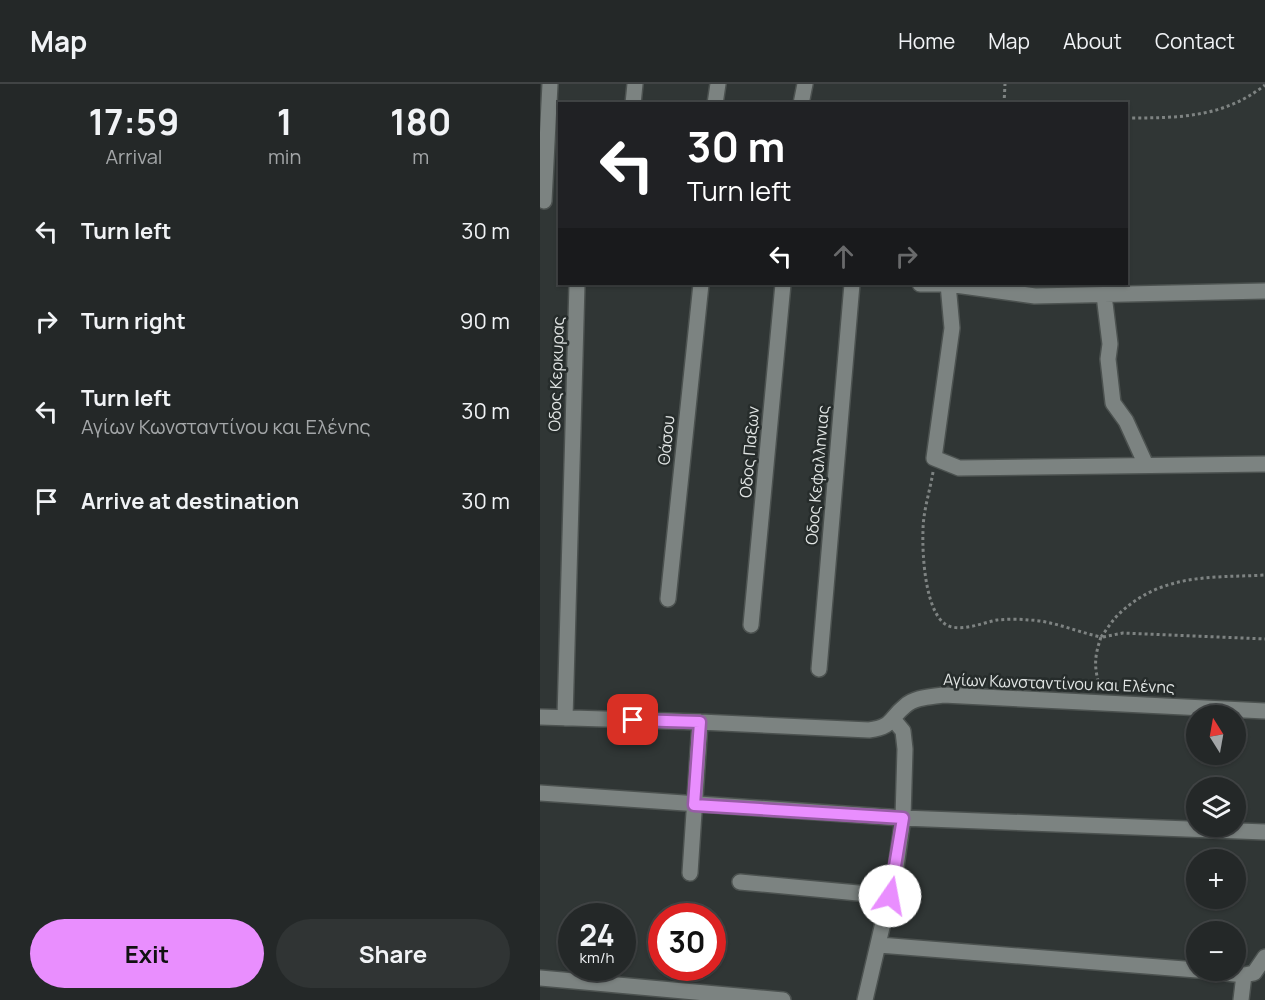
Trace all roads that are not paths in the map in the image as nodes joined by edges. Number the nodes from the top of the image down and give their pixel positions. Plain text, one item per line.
1 (550, 84) edge
2 (635, 84) edge
3 (718, 84) edge
4 (805, 84) edge
5 (633, 102) edge
6 (715, 102) edge
7 (801, 102) edge
8 (548, 202) edge
9 (577, 285) edge
10 (701, 285) edge
11 (783, 285) edge
12 (852, 285) edge
13 (948, 285) edge
14 (1265, 291) edge
15 (1104, 295) junction
16 (1265, 464) edge
17 (1146, 465) junction
18 (668, 599) dead end
19 (751, 625) dead end
20 (819, 669) dead end
21 (1265, 711) edge
22 (540, 717) edge
23 (565, 718) junction
24 (893, 718) junction
25 (700, 722) junction
26 (540, 793) edge
27 (694, 805) junction
28 (903, 818) junction
29 (1265, 832) edge
30 (690, 873) dead end
31 (740, 882) dead end
32 (890, 896) junction
33 (879, 945) junction
34 (1265, 957) edge
35 (1186, 969) edge
36 (1246, 975) edge
37 (540, 978) edge
38 (1243, 981) edge
39 (783, 1000) edge
40 (865, 1000) edge
41 (1241, 1000) edge

1 - 8 street
2 - 5 street
3 - 6 street
4 - 7 street
9 - 23 street, Οδος Κερκυρας
10 - 18 street, Θάσου
11 - 19 street, Οδος Παξων
12 - 20 street, Οδος Κεφαλληνιας
13 - 15 street
13 - 17 street
14 - 15 street
15 - 17 street
16 - 17 street
21 - 24 street, Αγίων Κωνσταντίνου και Ελένης
22 - 23 street, Αγίων Κωνσταντίνου και Ελένης
23 - 25 street, Αγίων Κωνσταντίνου και Ελένης
24 - 25 street, Αγίων Κωνσταντίνου και Ελένης
24 - 28 street
25 - 27 street
26 - 27 street
27 - 28 street
27 - 30 street
28 - 29 street
28 - 32 street
31 - 32 street
32 - 33 street
33 - 35 street
33 - 40 street
34 - 36 street
37 - 39 street
38 - 41 street

